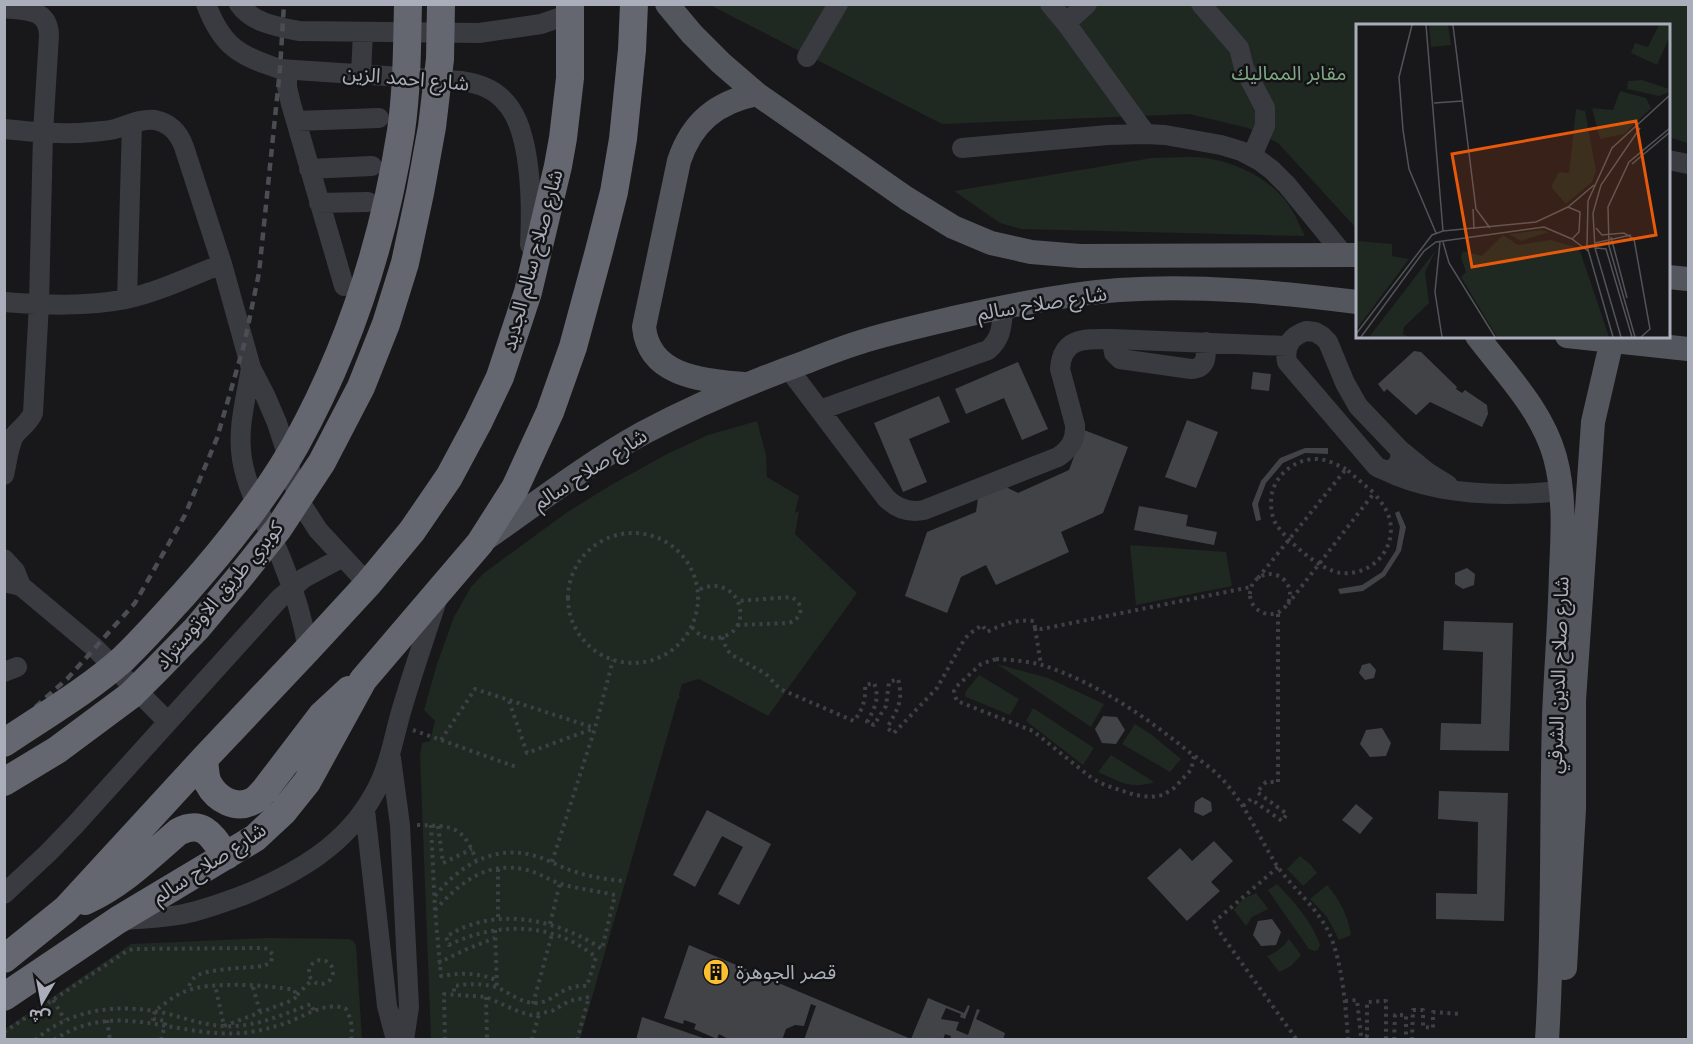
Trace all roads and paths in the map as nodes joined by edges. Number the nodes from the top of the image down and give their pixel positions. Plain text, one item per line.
1 (206, 4) edge
2 (408, 4) edge
3 (441, 4) edge
4 (634, 4) edge
5 (667, 4) edge
6 (838, 4) edge
7 (1050, 4) edge
8 (1087, 4) edge
9 (1201, 4) edge
10 (4, 8) edge
11 (247, 8) edge
12 (570, 10) edge
13 (1066, 23) junction
14 (363, 32) junction
15 (224, 39) junction
16 (807, 57) dead end
17 (287, 70) junction
18 (361, 74) junction
19 (757, 94) junction
20 (379, 118) dead end
21 (296, 121) junction
22 (132, 124) junction
23 (4, 129) edge
24 (43, 132) junction
25 (1146, 134) junction
26 (962, 148) dead end
27 (1252, 156) junction
28 (1669, 160) edge
29 (1689, 164) edge
30 (372, 166) dead end
31 (309, 169) junction
32 (368, 202) dead end
33 (319, 203) junction
34 (1350, 255) edge
35 (222, 264) junction
36 (1669, 277) edge
37 (1689, 279) edge
38 (344, 286) dead end
39 (528, 292) junction
40 (127, 299) junction
41 (4, 302) edge
42 (1356, 302) edge
43 (39, 304) junction
44 (1004, 306) junction
45 (1479, 338) edge
46 (1590, 338) edge
47 (1112, 339) junction
48 (1612, 340) junction
49 (1206, 342) junction
50 (1287, 346) junction
51 (1689, 348) edge
52 (250, 368) junction
53 (788, 368) junction
54 (744, 385) junction
55 (820, 410) junction
56 (13, 427) edge
57 (1399, 449) junction
58 (286, 451) junction
59 (242, 458) junction
60 (1346, 469) junction
61 (1384, 470) junction
62 (4, 475) edge
63 (1459, 490) junction
64 (1561, 491) junction
65 (1374, 493) junction
66 (1289, 540) junction
67 (480, 543) junction
68 (343, 557) junction
69 (4, 559) edge
70 (1319, 564) junction
71 (1258, 578) junction
72 (13, 584) edge
73 (368, 584) junction
74 (292, 587) junction
75 (1251, 587) junction
76 (698, 590) junction
77 (440, 591) junction
78 (738, 601) junction
79 (1288, 604) junction
80 (1278, 613) junction
81 (737, 625) junction
82 (692, 627) junction
83 (1035, 628) junction
84 (722, 637) junction
85 (308, 649) junction
86 (613, 660) junction
87 (1041, 665) junction
88 (363, 680) junction
89 (509, 700) junction
90 (400, 719) junction
91 (168, 722) junction
92 (595, 728) junction
93 (441, 740) junction
94 (4, 743) edge
95 (390, 755) junction
96 (1194, 756) junction
97 (204, 759) junction
98 (519, 768) dead end
99 (4, 782) edge
100 (1243, 806) junction
101 (365, 810) junction
102 (400, 825) junction
103 (431, 825) junction
104 (438, 826) junction
105 (472, 849) junction
106 (225, 856) junction
107 (476, 860) junction
108 (552, 862) junction
109 (1278, 867) junction
110 (498, 869) junction
111 (622, 881) dead end
112 (560, 884) junction
113 (4, 894) edge
114 (434, 896) junction
115 (66, 909) junction
116 (435, 910) junction
117 (498, 919) junction
118 (118, 920) junction
119 (550, 924) junction
120 (495, 930) junction
121 (552, 934) junction
122 (495, 938) junction
123 (4, 958) edge
124 (438, 963) junction
125 (312, 980) junction
126 (496, 980) junction
127 (215, 985) junction
128 (252, 986) junction
129 (497, 988) junction
130 (188, 990) junction
131 (454, 994) junction
132 (297, 996) junction
133 (4, 997) edge
134 (486, 997) junction
135 (52, 1000) junction
136 (1345, 1001) junction
137 (533, 1004) junction
138 (155, 1011) junction
139 (314, 1011) junction
140 (260, 1012) junction
141 (539, 1014) junction
142 (1462, 1014) dead end
143 (65, 1020) junction
144 (107, 1020) junction
145 (165, 1026) junction
146 (224, 1026) junction
147 (4, 1032) edge
148 (35, 1040) edge
149 (54, 1040) edge
150 (110, 1040) edge
151 (161, 1040) edge
152 (351, 1040) edge
153 (396, 1040) edge
154 (404, 1040) edge
155 (445, 1040) edge
156 (487, 1040) edge
157 (532, 1040) edge
158 (577, 1040) edge
159 (1297, 1040) edge
160 (1348, 1040) edge
161 (1386, 1040) edge
162 (1394, 1040) edge
163 (1406, 1040) edge
164 (1412, 1040) edge
165 (1546, 1040) edge
166 (1561, 1040) edge

1 - 15 street, شارع احمد الزين
2 - 94 highway, كوبري طريق الاوتوستراد, bridge
3 - 99 highway, كوبري طريق الاوتوستراد, bridge
4 - 67 highway
5 - 19 main road, شارع صلاح سالم
6 - 16 street
7 - 13 street
8 - 13 street
9 - 27 street
10 - 24 street
11 - 14 street, شارع احمد الزين
11 - 15 street
12 - 14 street, شارع احمد الزين
12 - 39 highway, شارع صلاح سالم الجديد
13 - 25 street
14 - 18 street
15 - 17 street, شارع احمد الزين
17 - 18 street, شارع احمد الزين
17 - 21 street
18 - 39 street, شارع احمد الزين
19 - 34 main road, شارع صلاح سالم
19 - 54 main road
20 - 21 street
21 - 31 street
22 - 24 street
22 - 35 street
22 - 40 street
23 - 24 street
24 - 43 street
25 - 26 street
25 - 27 street
27 - 34 street
28 - 29 street
30 - 31 street
31 - 33 street
32 - 33 street
33 - 38 street
35 - 40 street
35 - 52 street
36 - 37 main road
39 - 73 highway, شارع صلاح سالم الجديد
40 - 43 street
41 - 43 street
42 - 44 main road, شارع صلاح سالم
43 - 56 street
44 - 53 main road, شارع صلاح سالم
44 - 55 street
45 - 64 main road, شارع صلاح الدين الشرقي
46 - 48 main road
47 - 49 street
47 - 49 street
47 - 55 street
48 - 51 main road
48 - 166 main road, شارع صلاح الدين الشرقي
49 - 50 street
50 - 57 street
50 - 61 street
52 - 58 street
52 - 59 street
53 - 54 main road, شارع صلاح سالم
53 - 55 street
54 - 67 main road, شارع صلاح سالم
56 - 62 street
57 - 61 street
57 - 63 street
58 - 59 street
58 - 68 street
59 - 74 street
60 - 65 path
60 - 66 path
60 - 66 path
61 - 63 street
63 - 64 street
64 - 165 main road, شارع صلاح الدين الشرقي
65 - 70 path
65 - 70 path
66 - 70 path
66 - 71 path
67 - 77 highway, شارع صلاح سالم
68 - 73 street
68 - 74 street
69 - 72 street
70 - 79 path
71 - 75 path
71 - 79 path
72 - 91 street
73 - 85 highway
74 - 85 street
74 - 91 street
75 - 80 path
75 - 83 path
76 - 78 path
76 - 82 path
76 - 86 path
77 - 88 highway, شارع صلاح سالم
77 - 90 street
78 - 81 path
78 - 81 path
79 - 80 path
80 - 100 path
81 - 84 path
82 - 84 path
82 - 86 path
83 - 84 path
83 - 87 path
85 - 97 highway
86 - 92 path
87 - 96 path
87 - 96 path
88 - 97 highway
88 - 106 highway, شارع صلاح سالم
89 - 92 path
89 - 92 path
89 - 93 path
90 - 93 path
90 - 95 street
91 - 113 street
92 - 108 path
93 - 98 path
95 - 101 street
95 - 102 street
96 - 100 path
97 - 115 highway
100 - 109 path
101 - 118 street
101 - 153 street
102 - 103 path
102 - 154 street
103 - 104 path
103 - 114 path
104 - 105 path
104 - 105 path
105 - 107 path
106 - 115 highway
106 - 118 highway, شارع صلاح سالم
107 - 108 path
107 - 114 path
108 - 111 path
109 - 136 path
109 - 159 path
110 - 112 path
110 - 116 path
110 - 117 path
112 - 119 path
112 - 119 path
114 - 116 path
115 - 123 highway
116 - 124 path
117 - 119 path
117 - 120 path
118 - 133 highway, شارع صلاح سالم
120 - 121 path
120 - 122 path
121 - 137 path
121 - 137 path
122 - 124 path
122 - 126 path
124 - 126 path
125 - 125 path
125 - 132 path
126 - 129 path
127 - 128 path
127 - 130 path
127 - 146 path
128 - 132 path
128 - 140 path
129 - 131 path
129 - 137 path
130 - 135 path
130 - 138 path
131 - 134 path
131 - 155 path
132 - 140 path
134 - 141 path
134 - 156 path
135 - 143 path
135 - 147 path
136 - 160 path
136 - 161 path
138 - 143 path
138 - 145 path
138 - 146 path
139 - 145 path
139 - 146 path
139 - 152 path
140 - 146 path
141 - 157 path
141 - 158 path
142 - 164 path
143 - 148 path
144 - 145 path
144 - 149 path
144 - 150 path
145 - 151 path
162 - 163 path

